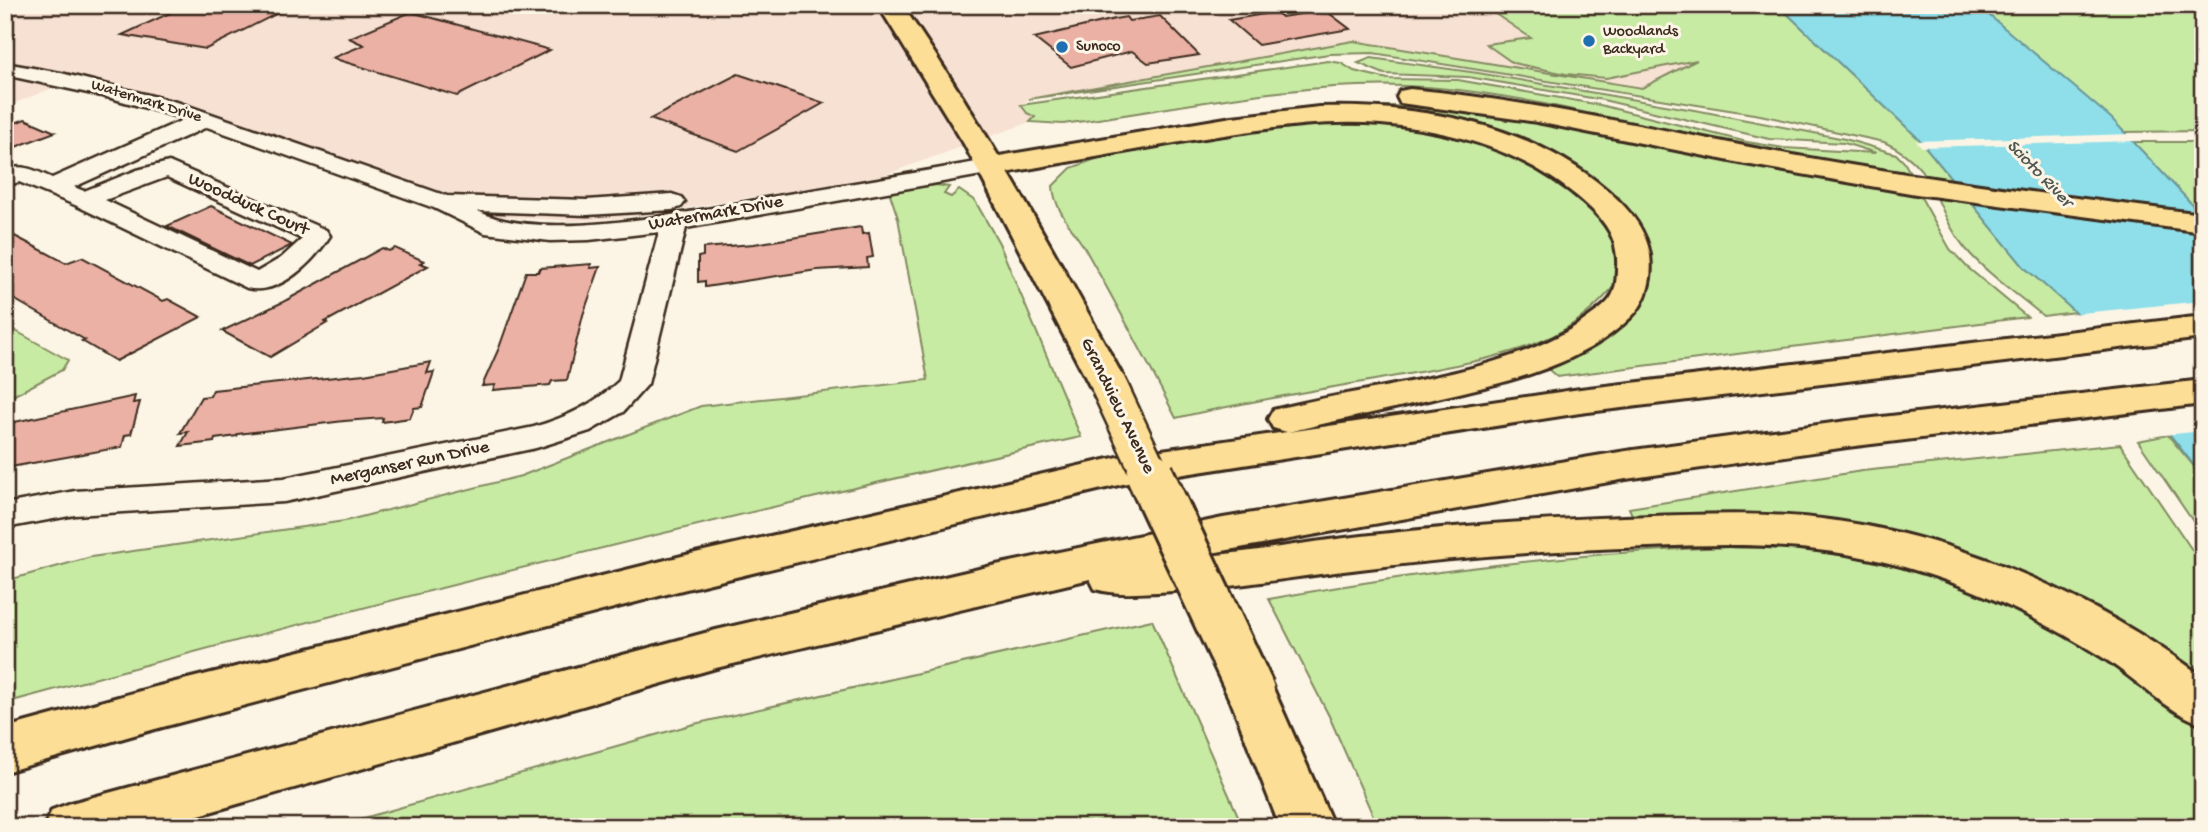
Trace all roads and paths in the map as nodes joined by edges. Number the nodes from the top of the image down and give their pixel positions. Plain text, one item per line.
1 (890, 5) edge
2 (5, 69) edge
3 (205, 120) junction
4 (987, 157) junction
5 (5, 179) edge
6 (55, 186) junction
7 (85, 200) junction
8 (443, 203) junction
9 (674, 222) junction
10 (2203, 223) edge
11 (2203, 327) edge
12 (2203, 392) edge
13 (1127, 468) junction
14 (5, 516) edge
15 (996, 582) junction
16 (2203, 704) edge
17 (5, 750) edge
18 (71, 827) edge
19 (1307, 827) edge

1 - 4 main road, Grandview Avenue
2 - 3 street, Watermark Drive
3 - 6 street
3 - 8 street, Watermark Drive
4 - 8 street, Watermark Drive
4 - 9 street, Watermark Drive
4 - 10 main road
4 - 13 main road
4 - 19 main road, Grandview Avenue, bridge
5 - 6 street, Woodduck Court
6 - 7 street, Woodduck Court
7 - 7 street, Woodduck Court
8 - 9 street, Watermark Drive
9 - 14 street, Merganser Run Drive
11 - 13 main road
12 - 15 main road
13 - 17 main road
15 - 16 main road
15 - 18 main road

